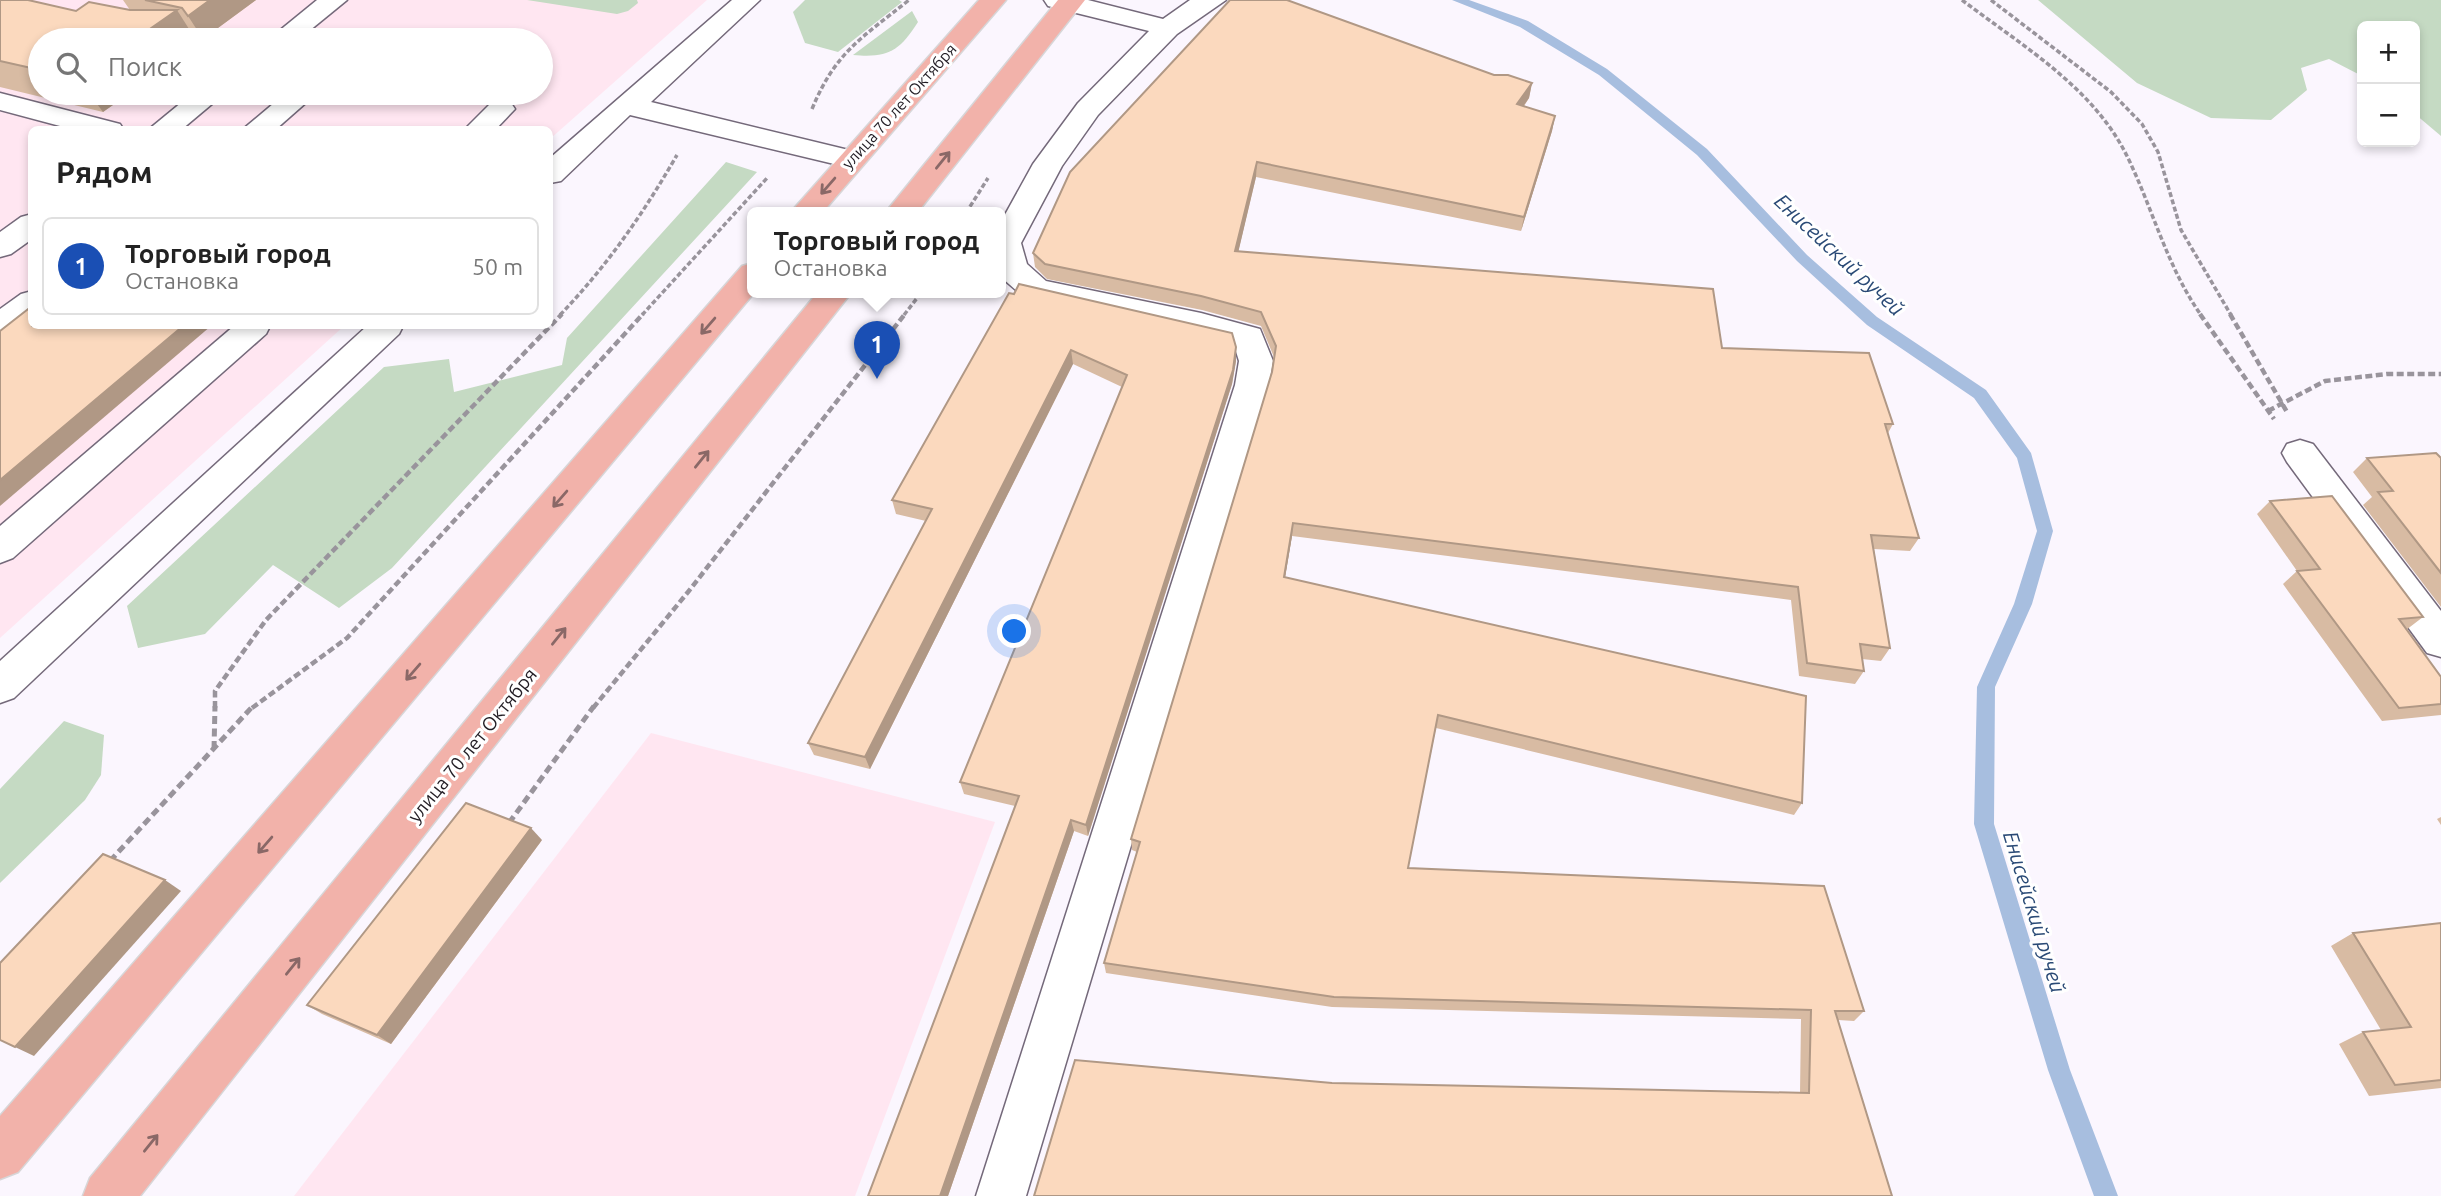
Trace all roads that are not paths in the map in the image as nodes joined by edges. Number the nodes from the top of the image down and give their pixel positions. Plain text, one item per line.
1 (334, 0) edge
2 (747, 0) edge
3 (993, 0) edge
4 (1213, 0) edge
5 (1066, 1) edge
6 (297, 28) edge
7 (1168, 28) junction
8 (0, 101) edge
9 (195, 105) edge
10 (288, 105) edge
11 (624, 105) dead end
12 (501, 109) dead end
13 (95, 126) edge
14 (167, 126) edge
15 (261, 126) edge
16 (482, 126) edge
17 (851, 159) junction
18 (553, 171) edge
19 (810, 207) edge
20 (905, 207) edge
21 (1006, 241) edge
22 (1006, 247) edge
23 (747, 281) edge
24 (831, 298) edge
25 (28, 305) edge
26 (0, 326) edge
27 (251, 329) edge
28 (384, 329) edge
29 (2300, 453) road end
30 (0, 548) edge
31 (2441, 641) edge
32 (0, 686) edge
33 (0, 1154) edge
34 (108, 1196) edge
35 (1001, 1196) edge

1 - 6 street
2 - 17 street
3 - 17 main road, улица 70 лет Октября
4 - 7 street
5 - 7 street
20 -> 5 main road
7 - 21 street
8 - 13 street
9 - 14 street
10 - 15 street
11 - 18 street
12 - 16 street
17 -> 19 main road, улица 70 лет Октября
22 - 35 street
23 -> 33 main road
34 -> 24 main road, улица 70 лет Октября
25 - 26 street
27 - 30 street
28 - 32 street
29 - 31 street

